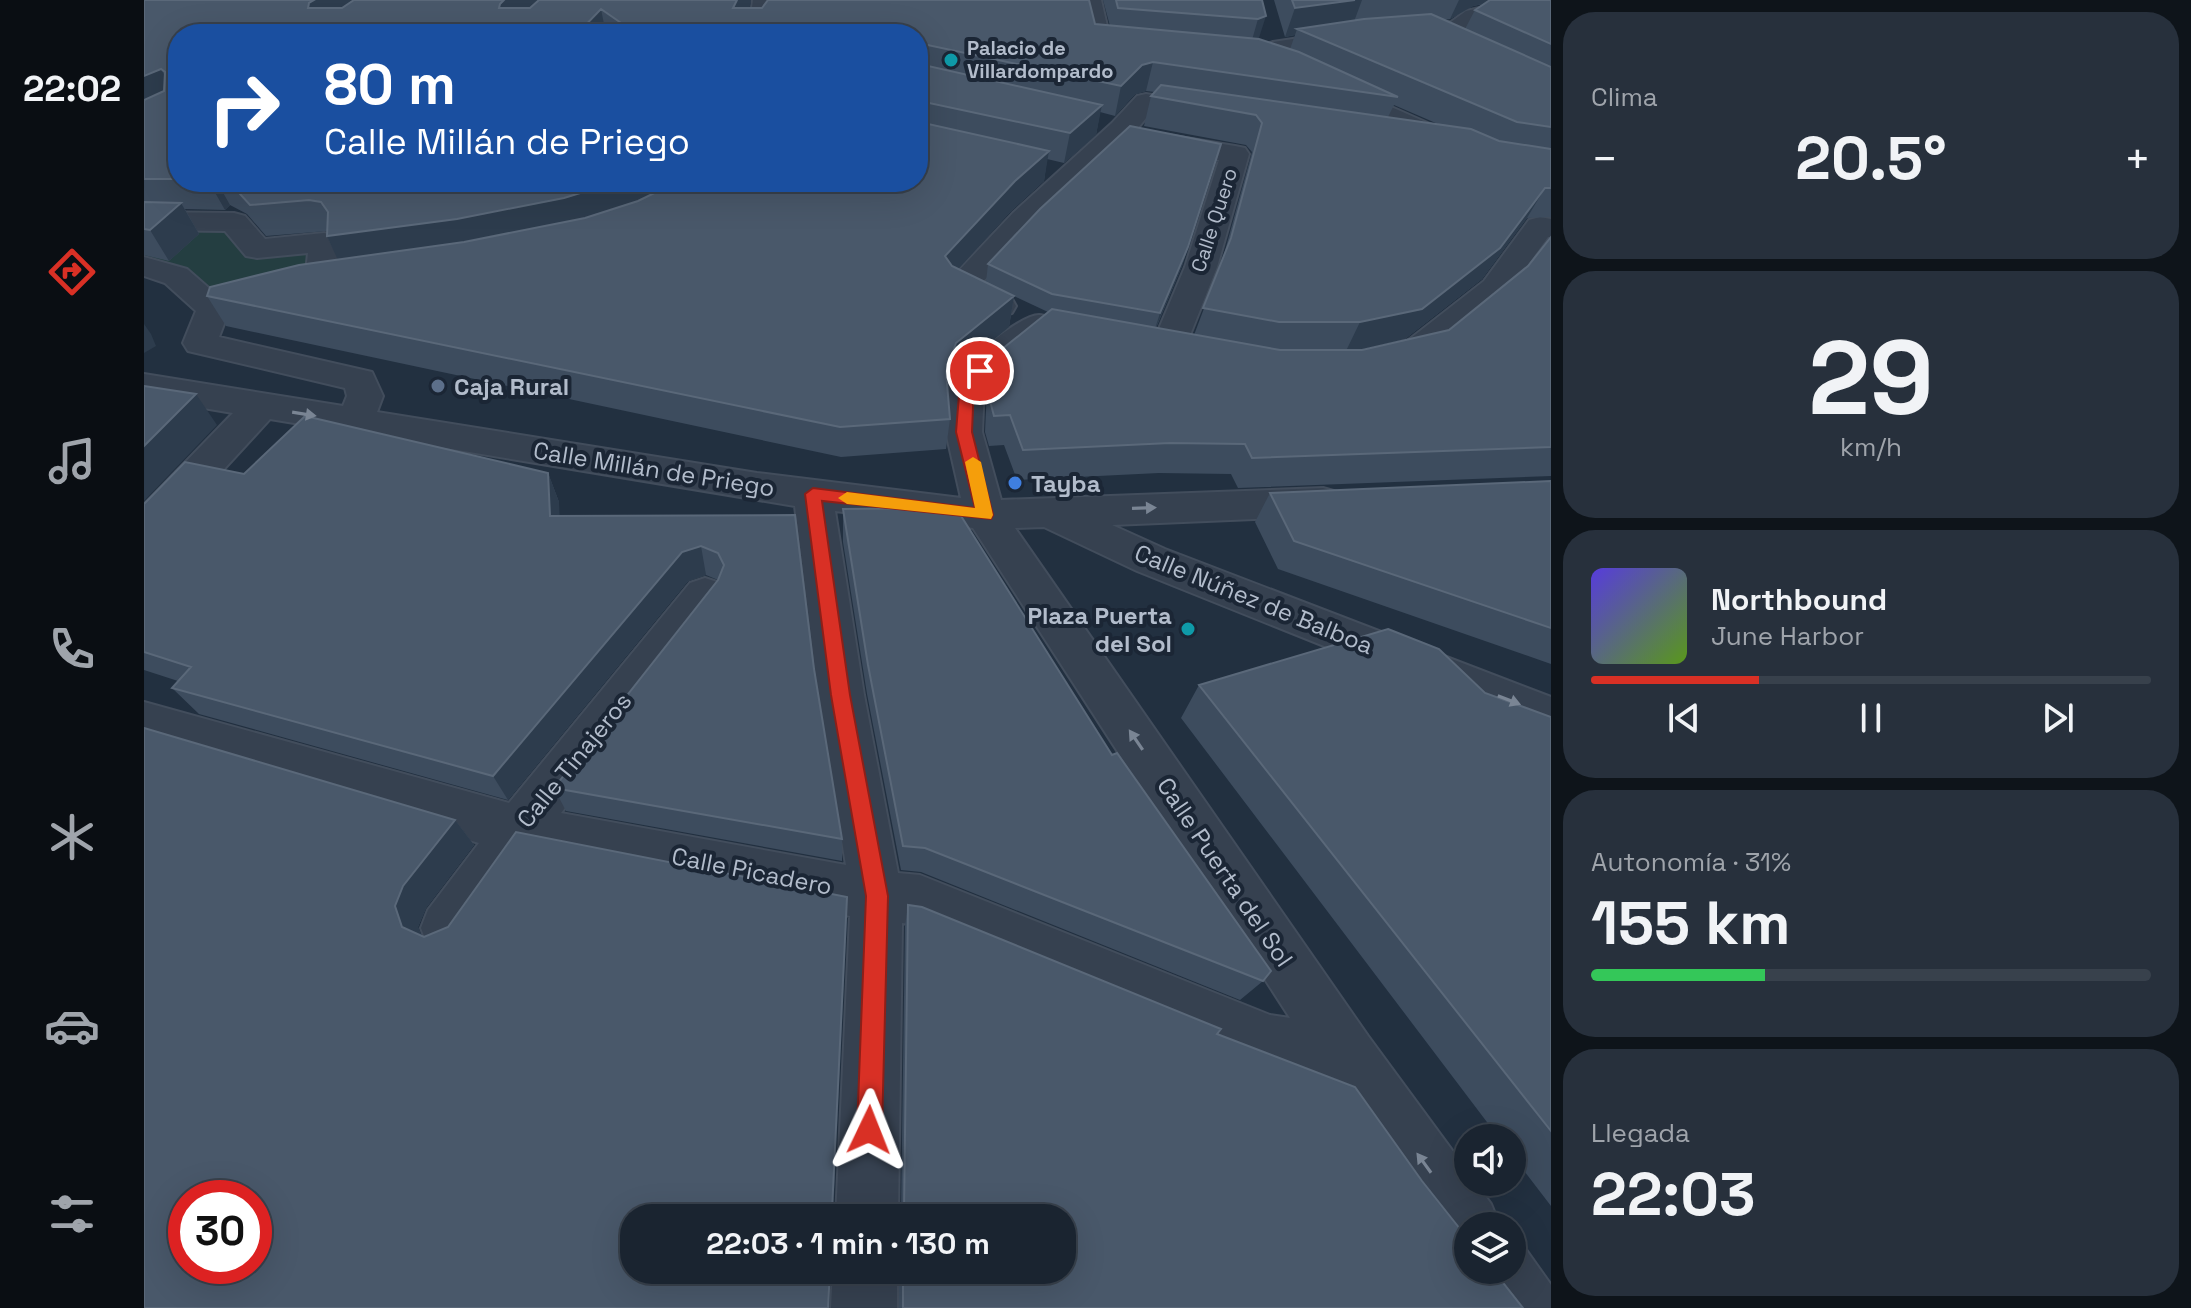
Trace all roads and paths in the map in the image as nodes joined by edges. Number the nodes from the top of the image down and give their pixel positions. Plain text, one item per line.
1 (764, 0) edge
2 (1090, 0) edge
3 (1539, 2) edge
4 (1360, 10) dead end
5 (1469, 10) edge
6 (1266, 19) edge
7 (757, 24) edge
8 (1421, 31) junction
9 (1375, 34) junction
10 (1161, 50) edge
11 (1463, 52) edge
12 (1207, 54) edge
13 (1263, 54) junction
14 (1234, 116) edge
15 (1107, 126) junction
16 (1369, 137) edge
17 (1461, 148) junction
18 (1038, 168) edge
19 (1551, 171) edge
20 (1068, 175) junction
21 (144, 221) edge
22 (1551, 228) edge
23 (144, 266) edge
24 (213, 309) junction
25 (1167, 350) edge
26 (1359, 364) edge
27 (144, 386) edge
28 (260, 407) junction
29 (355, 422) junction
30 (813, 494) junction
31 (1362, 500) edge
32 (1048, 512) junction
33 (985, 515) junction
34 (144, 530) edge
35 (705, 595) edge
36 (1551, 717) edge
37 (144, 722) edge
38 (520, 827) junction
39 (877, 896) junction
40 (447, 928) edge
41 (1348, 1056) junction
42 (867, 1204) edge
43 (1459, 1212) edge
44 (865, 1284) edge
45 (1511, 1284) edge
46 (864, 1308) edge
47 (1528, 1308) edge

1 - 7 street
2 - 10 street
3 - 5 street
4 - 9 street
5 - 8 street
6 - 13 street
8 - 9 street
8 - 11 street
9 - 13 street
12 - 13 street
13 - 17 street
14 - 15 street
15 - 20 street
15 - 25 street, Calle Quero
16 - 17 street
17 - 19 street
18 - 20 street
20 - 33 street, Calle Puerta del Sol
21 - 24 street
22 - 26 street
23 - 24 street
24 - 29 street
27 - 28 street, Calle Millán de Priego
28 -> 29 street, Calle Millán de Priego
28 - 34 street
29 - 30 street, Calle Millán de Priego
30 - 33 street, Calle Millán de Priego
30 - 39 street
32 -> 31 street, Calle Millán de Priego
32 - 33 street, Calle Millán de Priego
32 -> 36 street, Calle Núñez de Balboa
41 -> 33 street, Calle Puerta del Sol
35 - 38 street, Calle Tinajeros
37 - 38 street, Calle Picadero
38 - 39 street, Calle Picadero
38 - 40 street, Calle Tinajeros
39 - 41 street, Calle Picadero
39 - 42 street
43 -> 41 street, Calle Puerta del Sol
44 - 46 street
45 - 47 street

